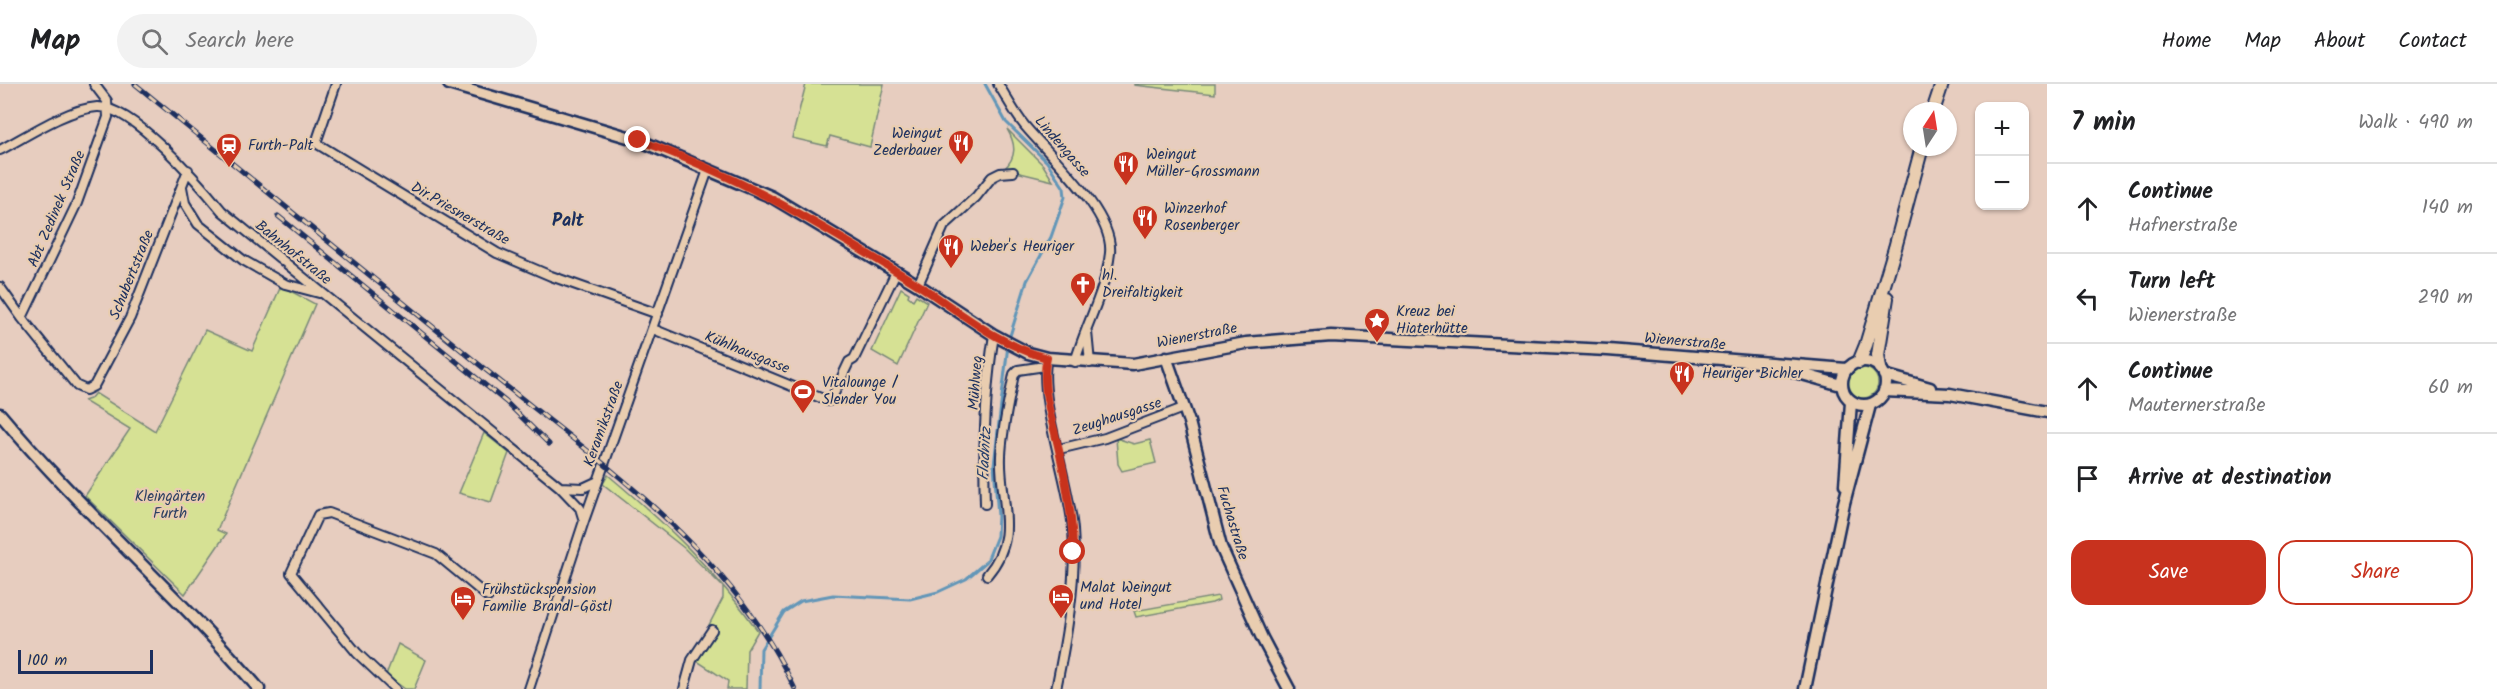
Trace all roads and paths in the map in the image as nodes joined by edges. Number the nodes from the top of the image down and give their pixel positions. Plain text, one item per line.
1 (94, 84) edge
2 (336, 84) edge
3 (998, 84) edge
4 (1942, 84) edge
5 (456, 85) edge
6 (1936, 102) edge
7 (108, 108) junction
8 (0, 150) edge
9 (1920, 156) edge
10 (188, 170) junction
11 (708, 170) junction
12 (1013, 172) dead end
13 (182, 187) junction
14 (1895, 248) junction
15 (896, 273) junction
16 (918, 285) junction
17 (0, 287) edge
18 (321, 293) junction
19 (658, 314) junction
20 (21, 318) junction
21 (653, 329) junction
22 (1087, 331) junction
23 (994, 335) junction
24 (1166, 357) junction
25 (1046, 362) junction
26 (1075, 362) junction
27 (1741, 362) junction
28 (1859, 362) junction
29 (1090, 363) junction
30 (1846, 369) junction
31 (1882, 372) junction
32 (1841, 384) junction
33 (1884, 391) junction
34 (1950, 394) junction
35 (1851, 402) junction
36 (1870, 405) junction
37 (1183, 408) junction
38 (2047, 412) edge
39 (0, 414) edge
40 (1059, 449) junction
41 (598, 481) junction
42 (560, 487) junction
43 (1844, 502) junction
44 (985, 504) dead end
45 (584, 521) junction
46 (987, 575) dead end
47 (488, 597) dead end
48 (712, 630) dead end
49 (259, 689) edge
50 (395, 689) edge
51 (529, 689) edge
52 (684, 689) edge
53 (1056, 689) edge
54 (1290, 689) edge
55 (1805, 689) edge

1 - 7 street
2 - 19 street, Dir.Priesnerstraße
3 - 22 street, Lindengasse
4 - 6 main road
5 - 11 street, Wienerstraße
7 - 8 street
7 - 10 street, Bahnhofstraße
7 - 20 street, Abt Zedinek Straße
9 - 14 main road
10 - 13 street, Schubertstraße
10 - 18 street, Bahnhofstraße
11 - 15 street, Wienerstraße
11 - 19 street, Keramikstraße
12 - 16 street
13 - 18 street
13 - 20 street, Schubertstraße
14 - 28 main road
14 - 31 main road
15 - 16 street, Wienerstraße
15 - 21 street, Kühlhausgasse
16 - 23 street, Wienerstraße
17 - 20 street
18 - 42 street, Bahnhofstraße
19 - 21 street, Keramikstraße
21 - 41 street, Keramikstraße
22 - 26 street, Lindengasse
22 - 29 street, Lindengasse
23 - 25 street, Wienerstraße
23 - 44 street, Mühlweg
24 - 27 street, Wienerstraße
24 - 29 street, Wienerstraße
24 - 37 street, Fuchastraße
25 - 26 street, Wienerstraße
25 - 40 street
25 - 46 street
26 - 29 street, Wienerstraße
27 - 30 street, Wienerstraße
27 - 32 street, Wienerstraße
28 - 30 street
28 - 31 street
30 - 32 street
31 - 33 street
31 - 34 street
32 - 35 street
33 - 34 street
33 - 36 street
34 - 38 street
35 - 36 street
35 - 43 street
36 - 43 street
37 - 40 street, Zeughausgasse
37 - 54 street, Fuchastraße
39 - 49 street
40 - 53 street
41 - 42 street
41 - 45 street, Keramikstraße
42 - 45 street, Bahnhofstraße
43 - 55 street
45 - 51 street, Keramikstraße
47 - 50 street
48 - 52 street

